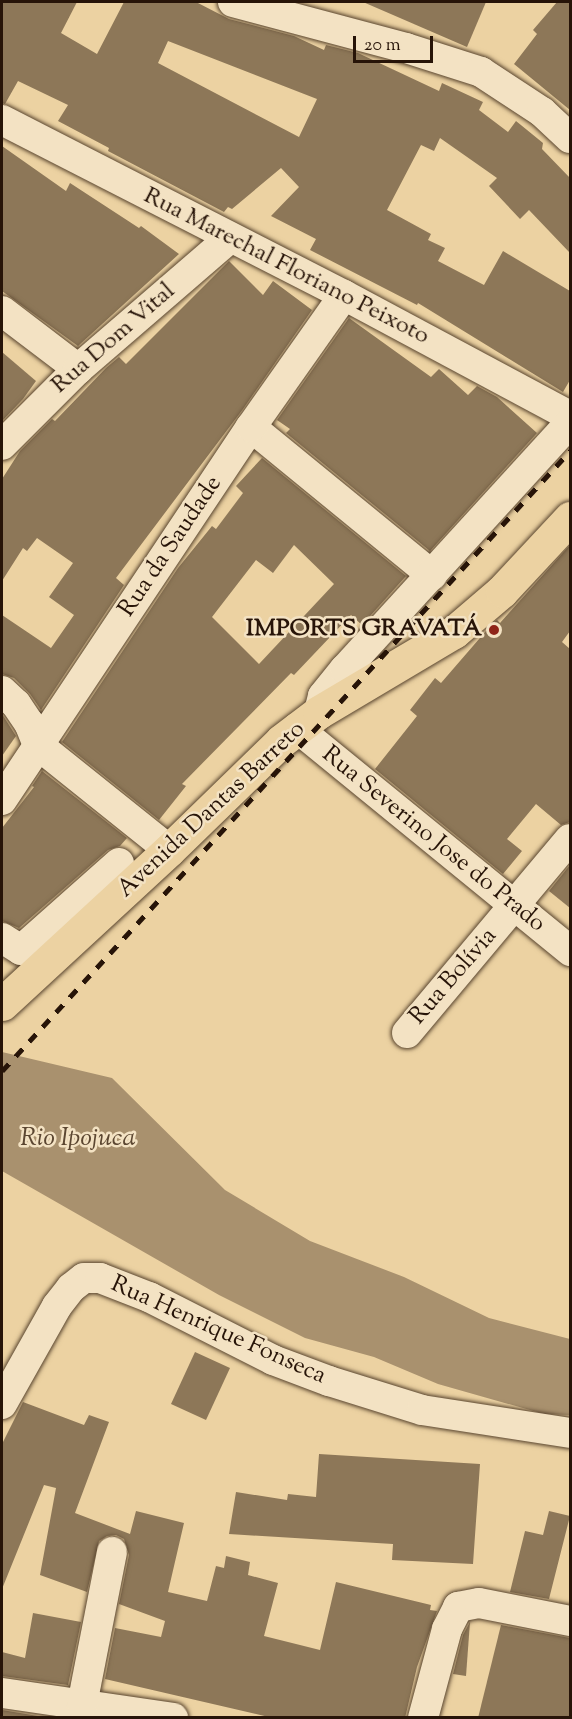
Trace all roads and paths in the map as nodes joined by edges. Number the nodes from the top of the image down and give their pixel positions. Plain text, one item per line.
1 (233, 2) edge
2 (2, 120) edge
3 (570, 138) edge
4 (230, 238) junction
5 (344, 295) junction
6 (2, 311) edge
7 (78, 369) junction
8 (570, 416) edge
9 (570, 423) edge
10 (251, 427) junction
11 (2, 445) edge
12 (570, 518) edge
13 (432, 574) junction
14 (2, 691) edge
15 (308, 720) junction
16 (38, 745) junction
17 (2, 800) edge
18 (570, 839) edge
19 (169, 850) junction
20 (119, 863) dead end
21 (515, 906) junction
22 (11, 944) edge
23 (570, 951) edge
24 (2, 1004) edge
25 (407, 1032) dead end
26 (2, 1404) edge
27 (570, 1433) edge
28 (112, 1552) dead end
29 (570, 1621) edge
30 (2, 1693) edge
31 (82, 1706) junction
32 (173, 1718) edge
33 (423, 1718) edge

1 - 3 street
2 - 4 street, Rua Marechal Floriano Peixoto
4 - 5 street, Rua Marechal Floriano Peixoto
4 - 7 street, Rua Dom Vital
5 - 8 street, Rua Marechal Floriano Peixoto
5 - 10 street, Rua da Saudade
6 - 7 street
7 - 11 street, Rua Dom Vital
9 - 13 street
10 - 13 street
10 - 16 street, Rua da Saudade
12 - 15 main road, Avenida Dantas Barreto
13 - 15 street
14 - 16 street
15 - 19 main road, Avenida Dantas Barreto
15 - 21 street, Rua Severino Jose do Prado
16 - 17 street, Rua da Saudade
16 - 19 street
18 - 21 street, Rua Bolívia
19 - 24 main road, Avenida Dantas Barreto
20 - 22 street
21 - 23 street, Rua Severino Jose do Prado
21 - 25 street, Rua Bolívia
26 - 27 street, Rua Henrique Fonseca
28 - 31 street
29 - 33 street
30 - 31 street
31 - 32 street

